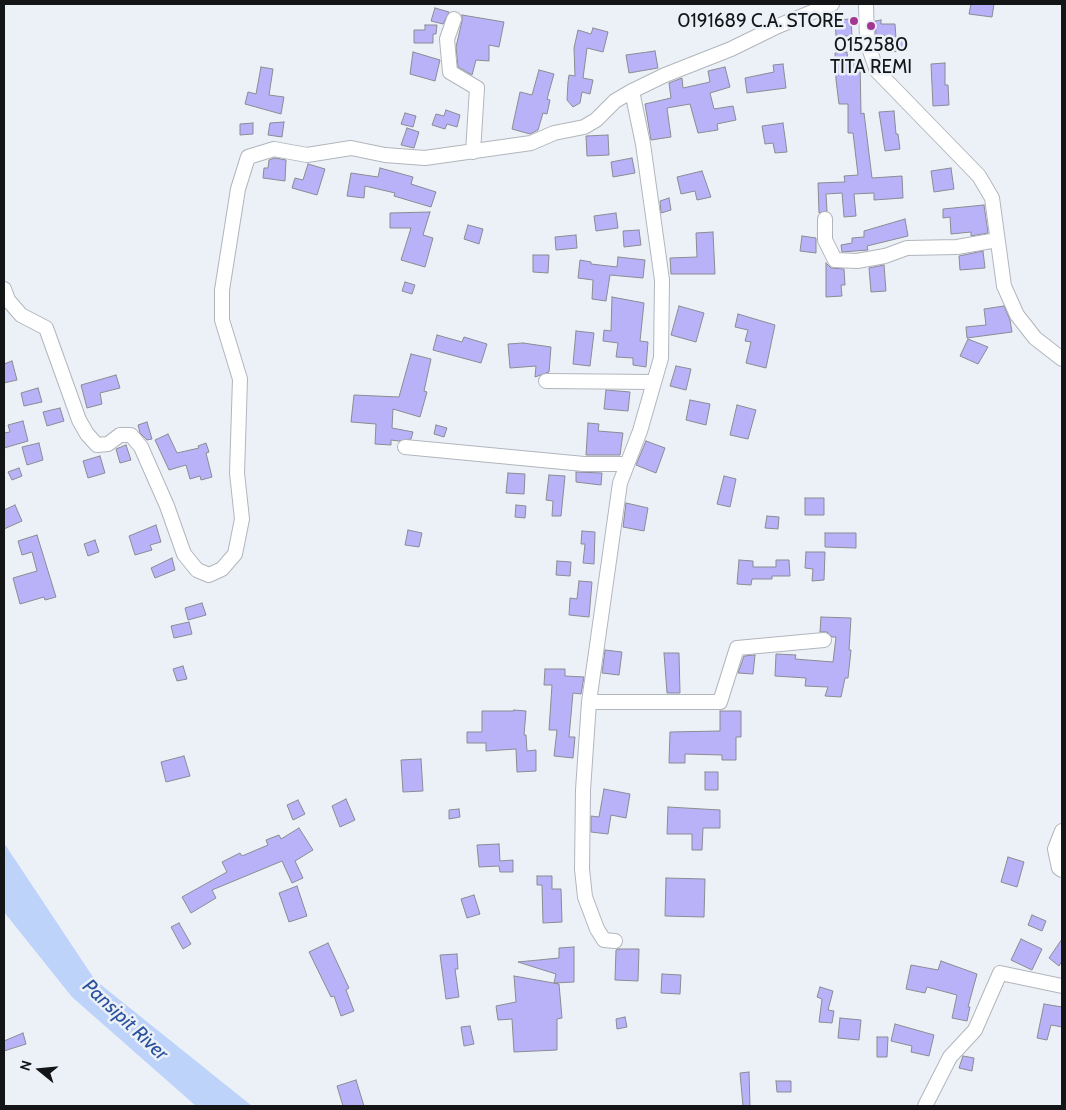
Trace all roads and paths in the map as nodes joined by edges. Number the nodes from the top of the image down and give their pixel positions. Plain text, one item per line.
1 (832, 4) edge
2 (866, 4) edge
3 (454, 19) dead end
4 (632, 91) junction
5 (473, 152) junction
6 (825, 219) dead end
7 (997, 240) junction
8 (4, 289) edge
9 (1062, 359) edge
10 (546, 381) dead end
11 (654, 382) junction
12 (405, 447) dead end
13 (627, 464) junction
14 (824, 640) dead end
15 (589, 702) junction
16 (1062, 831) edge
17 (1062, 870) edge
18 (615, 941) dead end
19 (1062, 986) edge
20 (925, 1106) edge

1 - 4 street
2 - 7 street
3 - 5 street
4 - 5 street
4 - 11 street
5 - 8 street
6 - 7 street
7 - 9 street
10 - 11 street
11 - 13 street
12 - 13 street
13 - 15 street
14 - 15 street
15 - 18 street
16 - 17 street
19 - 20 street

